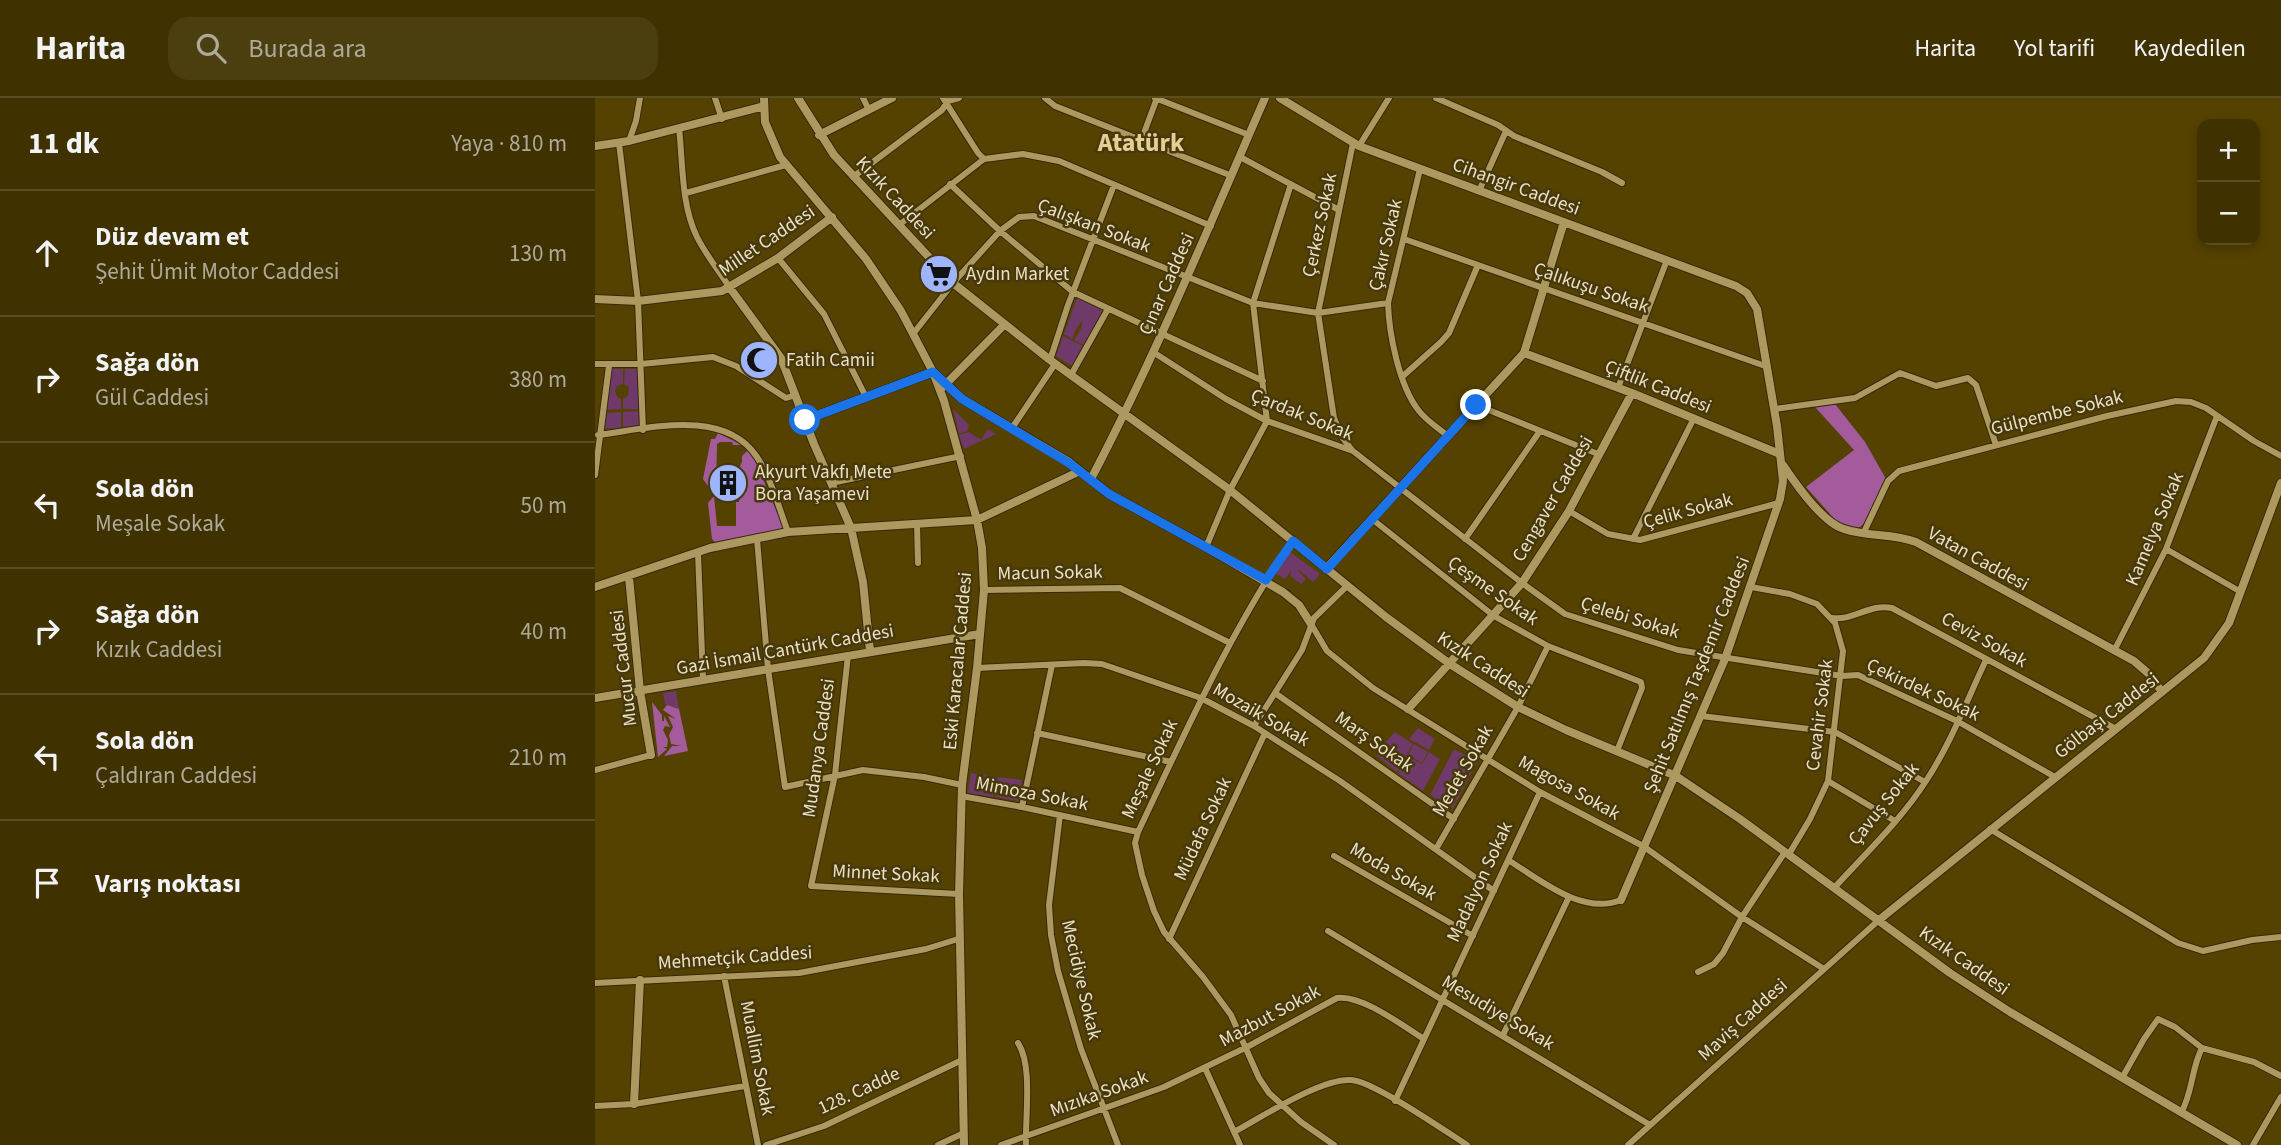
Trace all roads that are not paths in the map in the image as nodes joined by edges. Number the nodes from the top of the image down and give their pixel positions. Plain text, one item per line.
1 (639, 98) edge
2 (715, 98) edge
3 (797, 98) edge
4 (863, 98) edge
5 (892, 98) edge
6 (959, 98) edge
7 (1045, 98) edge
8 (1157, 98) edge
9 (1265, 98) edge
10 (1280, 98) edge
11 (1389, 98) edge
12 (1436, 98) edge
13 (945, 101) edge
14 (764, 102) edge
15 (869, 110) junction
16 (722, 119) junction
17 (679, 128) junction
18 (1506, 131) junction
19 (819, 135) junction
20 (1249, 135) junction
21 (629, 141) junction
22 (1141, 141) junction
23 (619, 143) junction
24 (1356, 145) junction
25 (595, 146) edge
26 (1240, 157) junction
27 (984, 159) junction
28 (786, 165) junction
29 (1420, 169) junction
30 (1232, 176) junction
31 (853, 177) junction
32 (950, 184) junction
33 (1291, 184) junction
34 (1622, 184) dead end
35 (1114, 185) junction
36 (1479, 191) junction
37 (686, 193) junction
38 (1339, 210) junction
39 (832, 217) junction
40 (1564, 222) junction
41 (899, 225) junction
42 (1210, 226) junction
43 (1000, 231) junction
44 (1404, 239) junction
45 (1093, 240) junction
46 (778, 258) junction
47 (1667, 260) junction
48 (1478, 265) junction
49 (1187, 279) junction
50 (953, 283) junction
51 (730, 288) junction
52 (1544, 288) junction
53 (1073, 292) junction
54 (1747, 293) joint
55 (595, 299) edge
56 (638, 302) junction
57 (1253, 303) junction
58 (1388, 303) junction
59 (1108, 309) junction
60 (1318, 313) junction
61 (1644, 324) junction
62 (1004, 325) junction
63 (913, 334) junction
64 (1161, 335) junction
65 (1153, 352) junction
66 (1524, 353) junction
67 (1053, 362) junction
68 (595, 364) edge
69 (641, 364) junction
70 (609, 366) junction
71 (1768, 367) junction
72 (933, 372) junction
73 (1071, 375) junction
74 (1403, 376) junction
75 (1263, 381) junction
76 (942, 387) junction
77 (1618, 388) junction
78 (1632, 393) junction
79 (796, 396) junction
80 (866, 397) junction
81 (1476, 405) junction
82 (1775, 409) junction
83 (1126, 413) junction
84 (2217, 416) junction
85 (1694, 418) junction
86 (805, 420) junction
87 (1267, 421) junction
88 (1012, 428) junction
89 (643, 430) junction
90 (1541, 431) junction
91 (598, 435) junction
92 (1448, 436) junction
93 (1996, 445) junction
94 (1353, 451) junction
95 (1598, 454) junction
96 (961, 456) junction
97 (2281, 456) edge
98 (1780, 458) junction
99 (1080, 471) junction
100 (595, 475) edge
101 (1091, 479) junction
102 (831, 483) junction
103 (2281, 483) edge
104 (1400, 489) junction
105 (1230, 491) junction
106 (1779, 503) junction
107 (1569, 511) junction
108 (1372, 519) junction
109 (977, 520) junction
110 (917, 524) junction
111 (851, 528) junction
112 (788, 532) junction
113 (1864, 532) junction
114 (757, 538) junction
115 (1465, 539) junction
116 (1633, 539) junction
117 (1293, 541) junction
118 (1206, 547) junction
119 (2166, 549) junction
120 (698, 553) junction
121 (918, 563) dead end
122 (1327, 569) junction
123 (629, 577) junction
124 (1266, 580) junction
125 (1522, 583) junction
126 (1347, 586) junction
127 (595, 587) edge
128 (1751, 587) junction
129 (984, 590) junction
130 (2241, 592) junction
131 (1494, 616) junction
132 (1832, 618) junction
133 (1311, 624) junction
134 (980, 634) junction
135 (1230, 643) junction
136 (1548, 646) junction
137 (2114, 650) junction
138 (870, 651) junction
139 (848, 655) junction
140 (1725, 659) junction
141 (1986, 660) junction
142 (1052, 664) junction
143 (1450, 664) junction
144 (977, 668) junction
145 (768, 669) junction
146 (1842, 676) junction
147 (703, 680) junction
148 (640, 691) junction
149 (2162, 692) junction
150 (1275, 693) junction
151 (595, 698) edge
152 (1201, 698) junction
153 (1518, 708) junction
154 (1408, 709) junction
155 (1702, 716) junction
156 (1957, 721) junction
157 (1254, 726) junction
158 (2116, 729) junction
159 (1835, 732) junction
160 (1037, 733) junction
161 (1265, 733) junction
162 (1617, 751) junction
163 (652, 755) joint
164 (1487, 760) junction
165 (1171, 762) junction
166 (595, 770) edge
167 (835, 775) junction
168 (1676, 775) junction
169 (2055, 777) junction
170 (1828, 781) junction
171 (1925, 782) junction
172 (962, 785) junction
173 (1540, 792) junction
174 (961, 796) junction
175 (1022, 807) junction
176 (1060, 815) junction
177 (1454, 819) junction
178 (1895, 821) junction
179 (1990, 829) junction
180 (1137, 832) junction
181 (1643, 846) junction
182 (1436, 849) junction
183 (1787, 853) junction
184 (1333, 856) dead end
185 (1508, 860) junction
186 (811, 886) joint
187 (1835, 887) junction
188 (1494, 891) junction
189 (958, 894) junction
190 (1569, 897) junction
191 (1621, 900) joint
192 (1742, 917) junction
193 (1879, 920) junction
194 (1328, 931) dead end
195 (1473, 936) junction
196 (2281, 937) edge
197 (958, 939) junction
198 (1169, 939) junction
199 (1823, 969) junction
200 (1698, 972) dead end
201 (725, 976) junction
202 (640, 980) junction
203 (595, 983) edge
204 (1443, 998) junction
205 (1503, 1035) junction
206 (1424, 1039) junction
207 (1018, 1042) dead end
208 (1247, 1047) junction
209 (2202, 1048) junction
210 (962, 1060) junction
211 (1205, 1068) junction
212 (2281, 1076) edge
213 (2122, 1078) junction
214 (745, 1086) junction
215 (2281, 1097) edge
216 (1395, 1101) junction
217 (634, 1104) junction
218 (1283, 1105) junction
219 (595, 1107) edge
220 (1103, 1110) junction
221 (2181, 1113) junction
222 (1650, 1125) junction
223 (1234, 1132) junction
224 (964, 1133) junction
225 (1026, 1136) junction
226 (758, 1145) edge
227 (766, 1145) edge
228 (938, 1145) edge
229 (964, 1145) edge
230 (1001, 1145) edge
231 (1026, 1145) edge
232 (1118, 1145) edge
233 (1240, 1145) edge
234 (1334, 1145) edge
235 (1468, 1145) edge
236 (1628, 1145) edge
237 (2237, 1145) edge
238 (2253, 1145) edge

1 - 21 street
2 - 16 street
3 - 19 street, Kızık Caddesi
4 - 15 street
5 - 15 street
6 - 13 street
7 - 22 street
8 - 20 street
8 - 22 street
9 - 20 street, Çınar Caddesi
10 - 24 street, Cihangir Caddesi
11 - 24 street
12 - 18 street
13 - 27 street
13 - 31 street
14 - 16 street
14 - 28 street, Eski Karacalar Caddesi
15 - 19 street
16 - 17 street
17 - 21 street
17 - 37 street
18 - 34 street
18 - 36 street
19 - 31 street, Kızık Caddesi
20 - 26 street, Çınar Caddesi
21 - 23 street
22 - 30 street
23 - 25 street
23 - 56 street
24 - 29 street, Cihangir Caddesi
24 - 38 street, Çerkez Sokak
26 - 30 street, Çınar Caddesi
26 - 33 street
27 - 32 street
27 - 35 street
28 - 37 street
28 - 39 street, Eski Karacalar Caddesi
29 - 36 street, Cihangir Caddesi
29 - 44 street, Çakır Sokak
30 - 42 street, Çınar Caddesi
31 - 41 street, Kızık Caddesi
32 - 41 street
32 - 43 street
33 - 38 street
33 - 57 street
35 - 42 street
35 - 45 street
36 - 40 street, Cihangir Caddesi
37 - 51 street
38 - 60 street, Çerkez Sokak
39 - 46 street, Millet Caddesi
39 - 63 street, Eski Karacalar Caddesi
40 - 47 street, Cihangir Caddesi
40 - 52 street
41 - 50 street, Kızık Caddesi
42 - 49 street, Çınar Caddesi
43 - 45 street, Çalışkan Sokak
43 - 50 street, Çalışkan Sokak
43 - 53 street
44 - 48 street, Çalıkuşu Sokak
44 - 58 street, Çakır Sokak
45 - 49 street, Çalışkan Sokak
45 - 53 street
46 - 51 street, Millet Caddesi
46 - 80 street
47 - 54 street, Cihangir Caddesi
47 - 61 street
48 - 52 street, Çalıkuşu Sokak
48 - 74 street
49 - 57 street, Çalışkan Sokak
49 - 64 street, Çınar Caddesi
50 - 62 street, Kızık Caddesi
50 - 63 street, Çalışkan Sokak
51 - 56 street, Millet Caddesi
51 - 79 street
52 - 61 street, Çalıkuşu Sokak
52 - 66 street
53 - 59 street
53 - 67 street
54 - 71 street, Şehit Satılmış Taşdemir Caddesi
55 - 56 street, Millet Caddesi
56 - 69 street
57 - 60 street, Çalışkan Sokak
57 - 75 street
58 - 60 street, Çalışkan Sokak
58 - 74 street, Çakır Sokak
59 - 64 street
59 - 73 street
60 - 94 street
61 - 71 street, Çalıkuşu Sokak
61 - 77 street
62 - 67 street, Kızık Caddesi
62 - 76 street
63 - 72 street, Eski Karacalar Caddesi
64 - 65 street, Çınar Caddesi
64 - 75 street
65 - 83 street, Çınar Caddesi
65 - 87 street, Çardak Sokak
66 - 77 street, Çiftlik Caddesi
66 - 81 street
67 - 73 street, Kızık Caddesi
67 - 88 street
68 - 70 street
69 - 70 street
69 - 79 street
69 - 89 street
70 - 91 street
71 - 82 street, Şehit Satılmış Taşdemir Caddesi
72 - 76 street, Eski Karacalar Caddesi
72 - 80 street
73 - 83 street, Kızık Caddesi
74 - 92 street, Çakır Sokak
75 - 87 street
76 - 88 street
76 - 96 street, Eski Karacalar Caddesi
77 - 78 street, Çiftlik Caddesi
78 - 85 street, Çiftlik Caddesi
78 - 95 street, Cengaver Caddesi
79 - 86 street
80 - 86 street
81 - 90 street
81 - 92 street
82 - 93 street
82 - 98 street, Şehit Satılmış Taşdemir Caddesi
83 - 101 street, Çınar Caddesi
83 - 105 street, Kızık Caddesi
84 - 93 street, Gülpembe Sokak
84 - 97 street, Gülpembe Sokak
84 - 119 street, Kamelya Sokak
85 - 98 street, Çiftlik Caddesi
85 - 116 street
86 - 102 street
87 - 94 street, Çardak Sokak
87 - 105 street
88 - 99 street
89 - 91 street
89 - 112 street
90 - 95 street
90 - 115 street
91 - 100 street
92 - 104 street
93 - 113 street, Gülpembe Sokak
94 - 104 street, Çardak Sokak
95 - 107 street, Cengaver Caddesi
96 - 102 street
96 - 109 street, Eski Karacalar Caddesi
98 - 106 street, Şehit Satılmış Taşdemir Caddesi
98 - 113 street, Vatan Caddesi
99 - 101 street
99 - 109 street
101 - 118 street
102 - 111 street
103 - 130 street, Gölbaşı Caddesi
104 - 108 street
104 - 115 street, Çelebi Sokak
105 - 117 street, Kızık Caddesi
105 - 118 street
106 - 116 street, Çelik Sokak
106 - 128 street, Şehit Satılmış Taşdemir Caddesi
107 - 116 street, Çelik Sokak
107 - 125 street, Cengaver Caddesi
108 - 122 street
108 - 131 street, Çeşme Sokak
109 - 110 street
109 - 129 street, Eski Karacalar Caddesi
110 - 111 street
110 - 121 street
111 - 112 street
111 - 138 street
112 - 114 street
113 - 137 street, Vatan Caddesi
114 - 120 street
114 - 145 street
115 - 125 street, Çelebi Sokak
117 - 122 street, Kızık Caddesi
117 - 124 street, Meşale Sokak
118 - 124 street
119 - 130 street
119 - 137 street, Kamelya Sokak
120 - 123 street
120 - 147 street
122 - 126 street, Kızık Caddesi
123 - 127 street
123 - 148 street, Mucur Caddesi
124 - 133 street
124 - 135 street, Meşale Sokak
125 - 131 street, Cengaver Caddesi
125 - 140 street, Çelebi Sokak
126 - 133 street
126 - 143 street, Kızık Caddesi
128 - 132 street
128 - 140 street, Şehit Satılmış Taşdemir Caddesi
129 - 134 street, Eski Karacalar Caddesi
129 - 135 street, Macun Sokak
130 - 149 street, Gölbaşı Caddesi
131 - 136 street, Çeşme Sokak
131 - 143 street, Cengaver Caddesi
132 - 141 street, Ceviz Sokak
132 - 146 street, Cevahir Sokak
133 - 150 street
133 - 154 street, Magosa Sokak
134 - 138 street, Gazi İsmail Cantürk Caddesi
134 - 144 street, Eski Karacalar Caddesi
135 - 152 street, Meşale Sokak
136 - 153 street, Medet Sokak
136 - 162 street, Çeşme Sokak
137 - 149 street, Vatan Caddesi
138 - 139 street, Gazi İsmail Cantürk Caddesi
139 - 145 street, Gazi İsmail Cantürk Caddesi
139 - 167 street, Mudanya Caddesi
140 - 146 street, Çekirdek Sokak
140 - 155 street, Şehit Satılmış Taşdemir Caddesi
141 - 156 street, Çavuş Sokak
141 - 158 street, Ceviz Sokak
142 - 144 street, Mozaik Sokak
142 - 152 street, Mozaik Sokak
142 - 160 street
143 - 153 street, Kızık Caddesi
143 - 154 street, Cengaver Caddesi
144 - 172 street, Eski Karacalar Caddesi
145 - 147 street, Gazi İsmail Cantürk Caddesi
145 - 167 street
146 - 156 street, Çekirdek Sokak
146 - 159 street, Cevahir Sokak
147 - 148 street, Gazi İsmail Cantürk Caddesi
148 - 151 street, Gazi İsmail Cantürk Caddesi
148 - 163 street, Mucur Caddesi
149 - 158 street, Gölbaşı Caddesi
150 - 157 street
150 - 177 street, Marş Sokak
152 - 157 street, Mozaik Sokak
152 - 165 street, Meşale Sokak
153 - 162 street, Kızık Caddesi
153 - 164 street, Medet Sokak
154 - 164 street, Magosa Sokak
155 - 159 street
155 - 168 street, Şehit Satılmış Taşdemir Caddesi
156 - 169 street, Çekirdek Sokak
156 - 171 street, Çavuş Sokak
157 - 161 street, Mozaik Sokak
158 - 169 street, Gölbaşı Caddesi
159 - 170 street, Cevahir Sokak
159 - 171 street
160 - 165 street
160 - 175 street
161 - 182 street, Mozaik Sokak
161 - 198 street, Müdafa Sokak
162 - 168 street, Kızık Caddesi
163 - 166 street
164 - 173 street, Magosa Sokak
164 - 177 street, Medet Sokak
165 - 180 street, Meşale Sokak
167 - 172 street
167 - 186 street, Mudanya Caddesi
168 - 181 street, Şehit Satılmış Taşdemir Caddesi
168 - 183 street, Kızık Caddesi
169 - 179 street, Gölbaşı Caddesi
170 - 178 street
170 - 183 street, Cevahir Sokak
171 - 178 street, Çavuş Sokak
172 - 174 street, Eski Karacalar Caddesi
173 - 181 street, Magosa Sokak
173 - 185 street, Madalyon Sokak
174 - 175 street, Mimoza Sokak
174 - 189 street, Eski Karacalar Caddesi
175 - 176 street, Mimoza Sokak
176 - 180 street, Mimoza Sokak
176 - 220 street, Mecidiye Sokak
177 - 182 street, Medet Sokak
178 - 187 street, Çavuş Sokak
179 - 193 street, Gölbaşı Caddesi
179 - 196 street
180 - 198 street, Meşale Sokak
181 - 191 street, Şehit Satılmış Taşdemir Caddesi
181 - 192 street, Magosa Sokak
182 - 188 street, Mozaik Sokak
183 - 187 street, Kızık Caddesi
183 - 192 street, Cevahir Sokak
184 - 195 street, Moda Sokak
185 - 188 street, Madalyon Sokak
185 - 190 street
186 - 189 street, Minnet Sokak
187 - 193 street, Kızık Caddesi
188 - 195 street, Madalyon Sokak
189 - 197 street, Eski Karacalar Caddesi
190 - 191 street
190 - 205 street
192 - 199 street, Magosa Sokak
192 - 200 street, Cevahir Sokak
193 - 199 street, Maviş Caddesi
193 - 213 street, Kızık Caddesi
194 - 204 street, Mesudiye Sokak
195 - 204 street, Madalyon Sokak
197 - 201 street, Mehmetçik Caddesi
197 - 210 street, Eski Karacalar Caddesi
198 - 208 street, Meşale Sokak
199 - 222 street, Maviş Caddesi
201 - 202 street, Mehmetçik Caddesi
201 - 214 street, Muallim Sokak
202 - 203 street, Mehmetçik Caddesi
202 - 217 street
204 - 205 street, Mesudiye Sokak
204 - 206 street, Madalyon Sokak
205 - 222 street, Mesudiye Sokak
206 - 208 street, Mazbut Sokak
206 - 216 street, Madalyon Sokak
207 - 225 street
208 - 211 street, Mazbut Sokak
208 - 218 street, Meşale Sokak
209 - 212 street
209 - 213 street
209 - 221 street
210 - 224 street, Eski Karacalar Caddesi
210 - 227 street, 128. Cadde
211 - 220 street, Mızıka Sokak
211 - 223 street
213 - 221 street, Kızık Caddesi
214 - 217 street
214 - 226 street, Muallim Sokak
215 - 238 street
216 - 218 street
216 - 235 street
217 - 219 street
218 - 223 street
218 - 234 street, Meşale Sokak
220 - 225 street, Mızıka Sokak
220 - 232 street, Mecidiye Sokak
221 - 237 street, Kızık Caddesi
222 - 236 street, Maviş Caddesi
223 - 233 street
224 - 228 street
224 - 229 street, Eski Karacalar Caddesi
225 - 230 street, Mızıka Sokak
225 - 231 street

